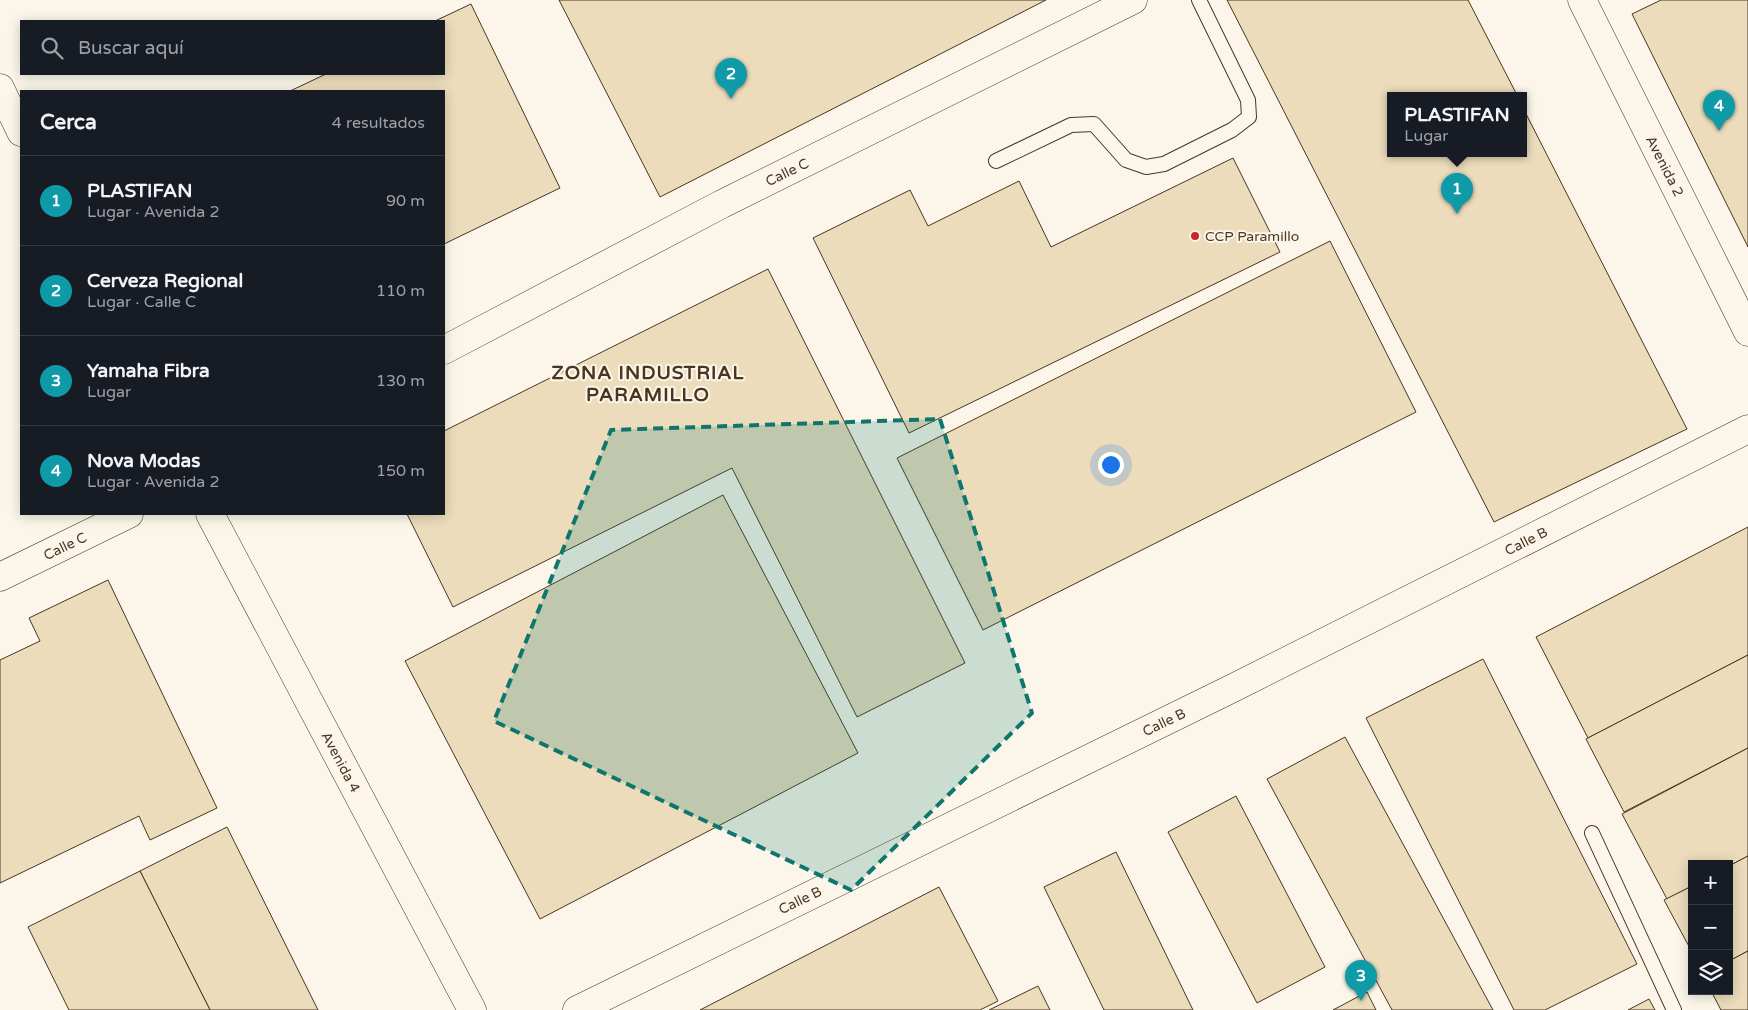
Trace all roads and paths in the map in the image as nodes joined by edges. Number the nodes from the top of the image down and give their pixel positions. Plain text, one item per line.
1 (1133, 0) edge
2 (1199, 0) edge
3 (1582, 0) edge
4 (0, 88) edge
5 (20, 130) edge
6 (996, 161) dead end
7 (1748, 332) edge
8 (445, 349) edge
9 (1748, 429) edge
10 (128, 515) edge
11 (211, 515) edge
12 (0, 577) edge
13 (1592, 833) dead end
14 (472, 1010) edge
15 (577, 1010) edge
16 (1674, 1010) edge

1 - 8 street, Calle C
2 - 6 lane
3 - 7 street, Avenida 2
4 - 5 street
9 - 15 street, Calle B
10 - 12 street, Calle C
11 - 14 street, Avenida 4
13 - 16 lane

